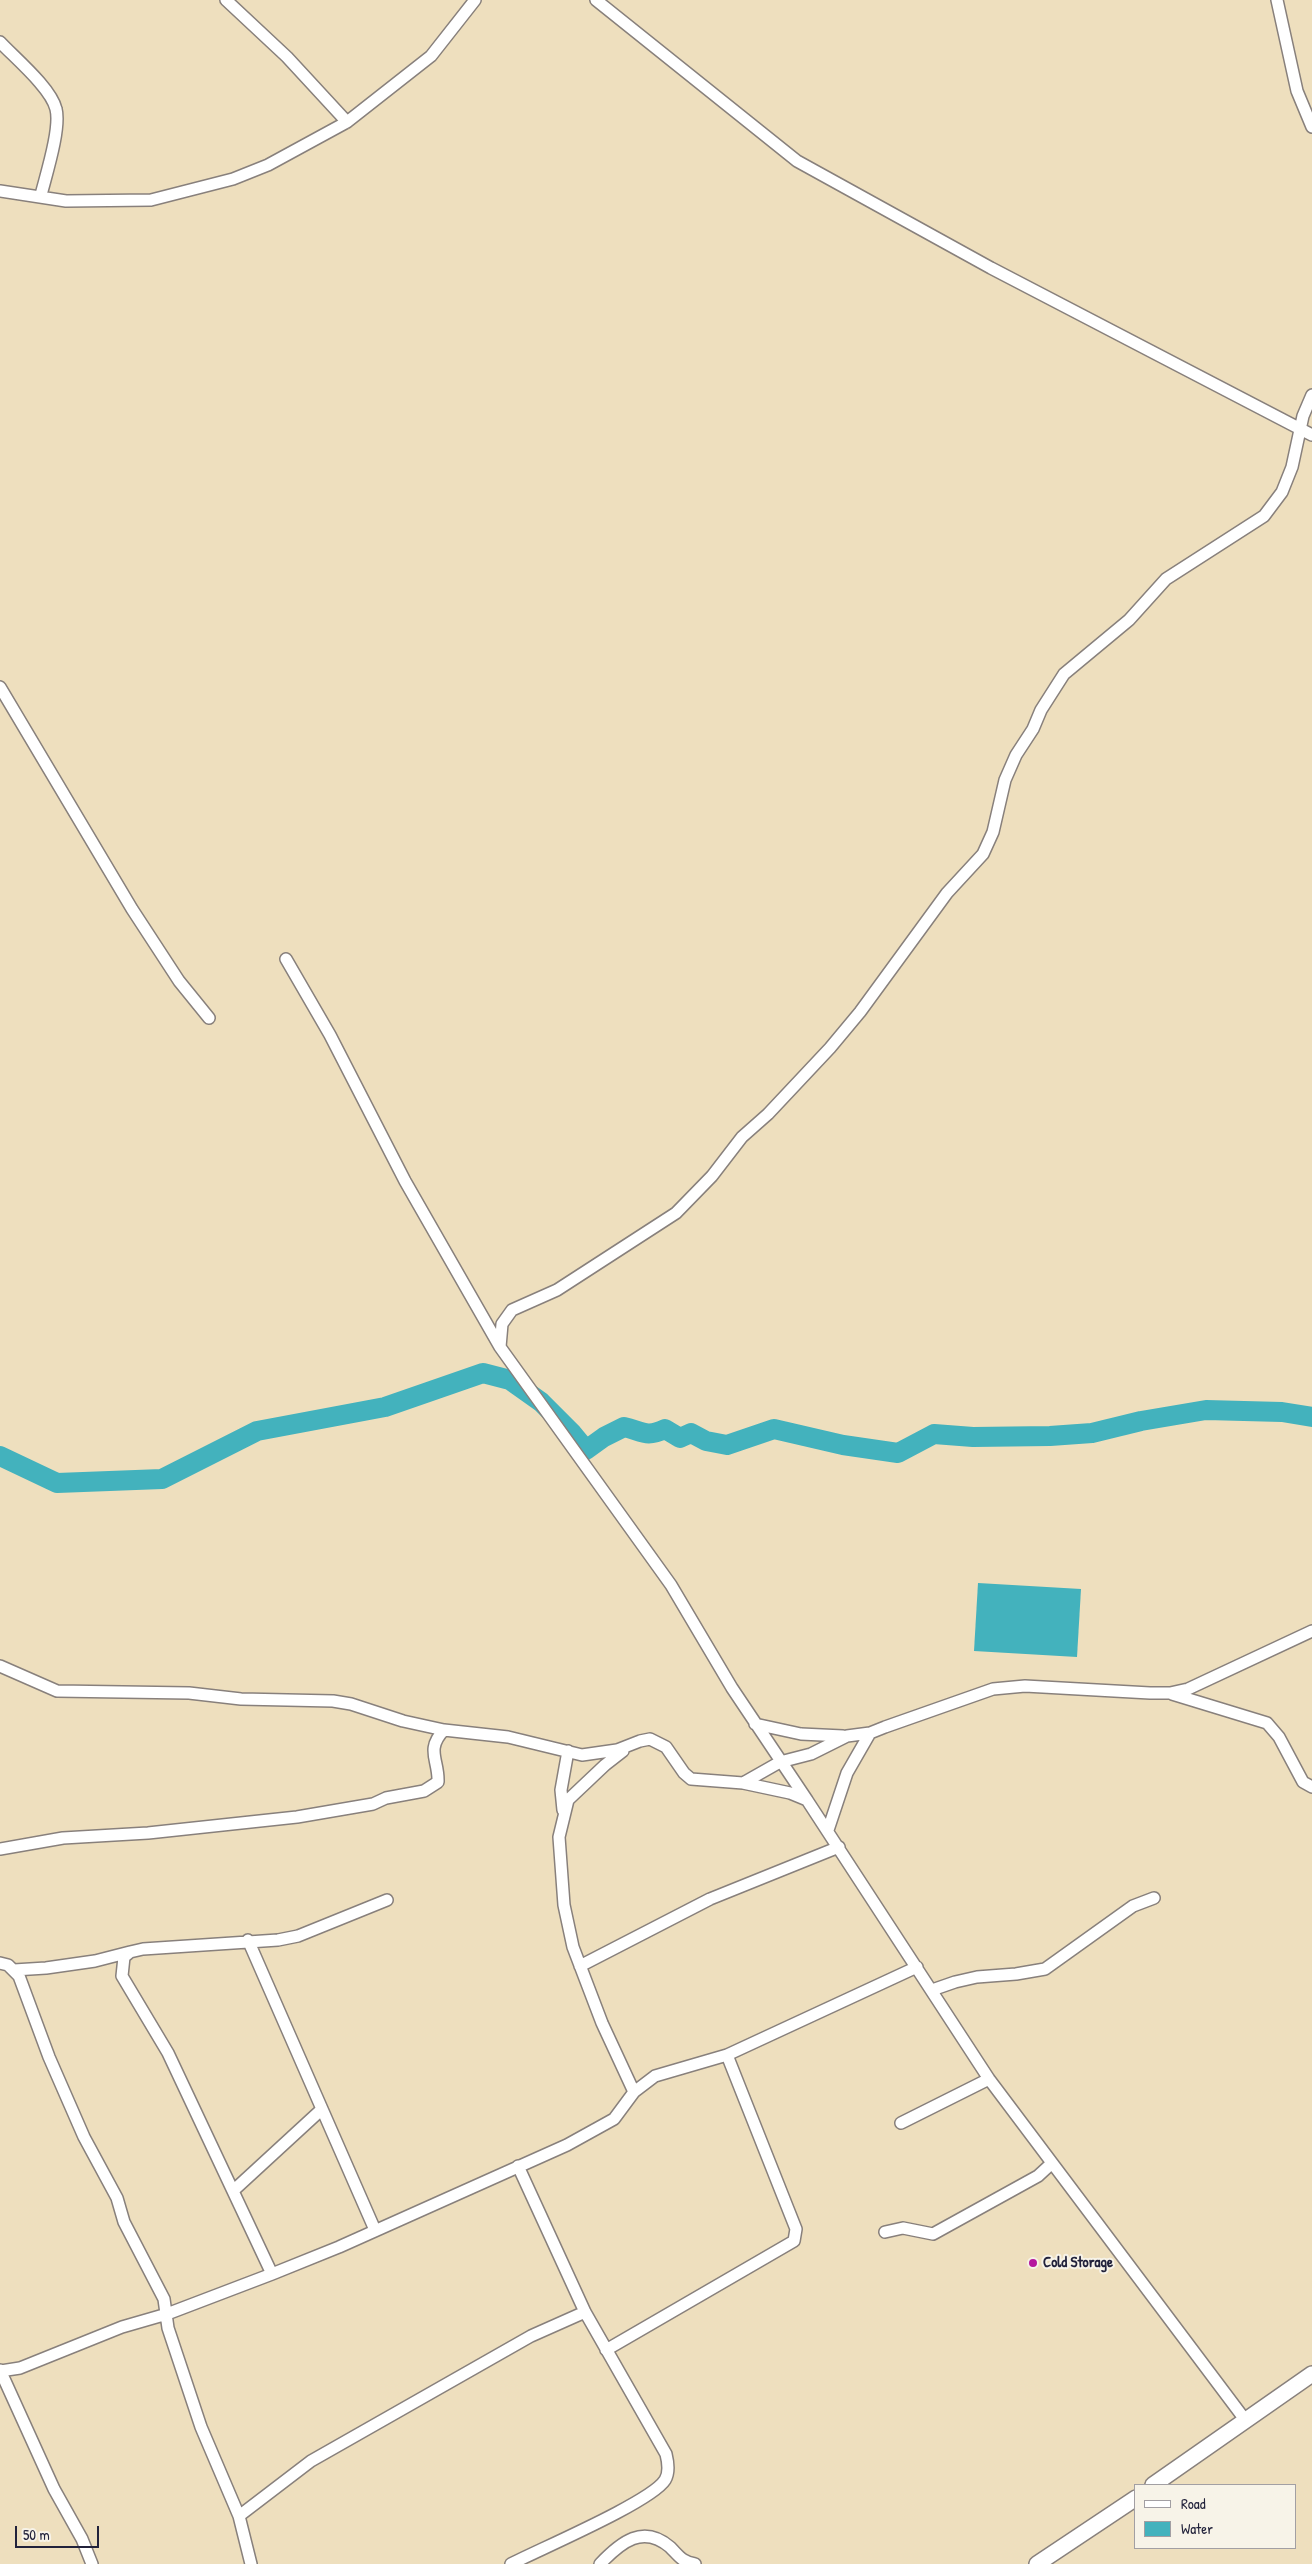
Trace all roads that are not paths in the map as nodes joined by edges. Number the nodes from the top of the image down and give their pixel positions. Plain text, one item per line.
1 (226, 0) edge
2 (475, 0) edge
3 (596, 0) edge
4 (1277, 0) edge
5 (0, 42) edge
6 (347, 122) junction
7 (1312, 127) edge
8 (0, 191) edge
9 (41, 195) junction
10 (1312, 395) edge
11 (1301, 430) junction
12 (1312, 436) edge
13 (0, 687) edge
14 (286, 959) dead end
15 (209, 1018) dead end
16 (500, 1346) junction
17 (1312, 1631) edge
18 (0, 1666) edge
19 (1170, 1693) junction
20 (755, 1724) junction
21 (444, 1730) junction
22 (870, 1733) junction
23 (847, 1736) junction
24 (630, 1746) junction
25 (568, 1751) junction
26 (780, 1762) junction
27 (743, 1783) junction
28 (1312, 1787) edge
29 (806, 1800) junction
30 (563, 1814) junction
31 (828, 1830) junction
32 (839, 1847) junction
33 (0, 1849) edge
34 (1154, 1898) dead end
35 (386, 1900) dead end
36 (248, 1940) junction
37 (130, 1952) junction
38 (0, 1963) edge
39 (580, 1966) junction
40 (916, 1967) junction
41 (14, 1970) junction
42 (932, 1990) junction
43 (727, 2055) junction
44 (989, 2079) junction
45 (634, 2092) junction
46 (321, 2110) junction
47 (901, 2122) dead end
48 (1051, 2164) junction
49 (518, 2166) junction
50 (234, 2190) junction
51 (376, 2230) junction
52 (884, 2232) dead end
53 (272, 2274) junction
54 (585, 2312) junction
55 (167, 2314) junction
56 (606, 2350) junction
57 (0, 2371) edge
58 (1312, 2374) edge
59 (1246, 2421) junction
60 (1154, 2484) edge
61 (1134, 2499) edge
62 (239, 2516) junction
63 (92, 2564) edge
64 (250, 2564) edge
65 (511, 2564) edge
66 (600, 2564) edge
67 (695, 2564) edge
68 (1037, 2564) edge

1 - 6 street
2 - 6 street
3 - 11 street
4 - 7 street
5 - 9 street
6 - 9 street
8 - 9 street
10 - 11 street
11 - 12 street
11 - 16 street
13 - 15 street
14 - 16 street
16 - 20 street
17 - 19 street
18 - 21 street
19 - 22 street
19 - 28 street
20 - 23 street
20 - 26 street
21 - 25 street
21 - 33 street
22 - 23 street
22 - 31 street
23 - 26 street
24 - 25 street
24 - 27 street
24 - 30 street
25 - 30 street
26 - 27 street
26 - 29 street
27 - 29 street
29 - 31 street
30 - 39 street
31 - 32 street
32 - 39 street
32 - 40 street
34 - 42 street
35 - 36 street
36 - 37 street
36 - 46 street
37 - 41 street
37 - 50 street
38 - 41 street
39 - 45 street
40 - 42 street
40 - 43 street
41 - 55 street
42 - 44 street
43 - 45 street
43 - 56 street
44 - 47 street
44 - 48 street
45 - 49 street
46 - 50 street
46 - 51 street
48 - 52 street
48 - 59 street
49 - 51 street
49 - 54 street
50 - 53 street
51 - 53 street
53 - 55 street
54 - 56 street
54 - 62 street
55 - 57 street
55 - 62 street
56 - 65 street
57 - 63 street
58 - 59 main road
59 - 60 main road
61 - 68 main road
62 - 64 street
66 - 67 street

